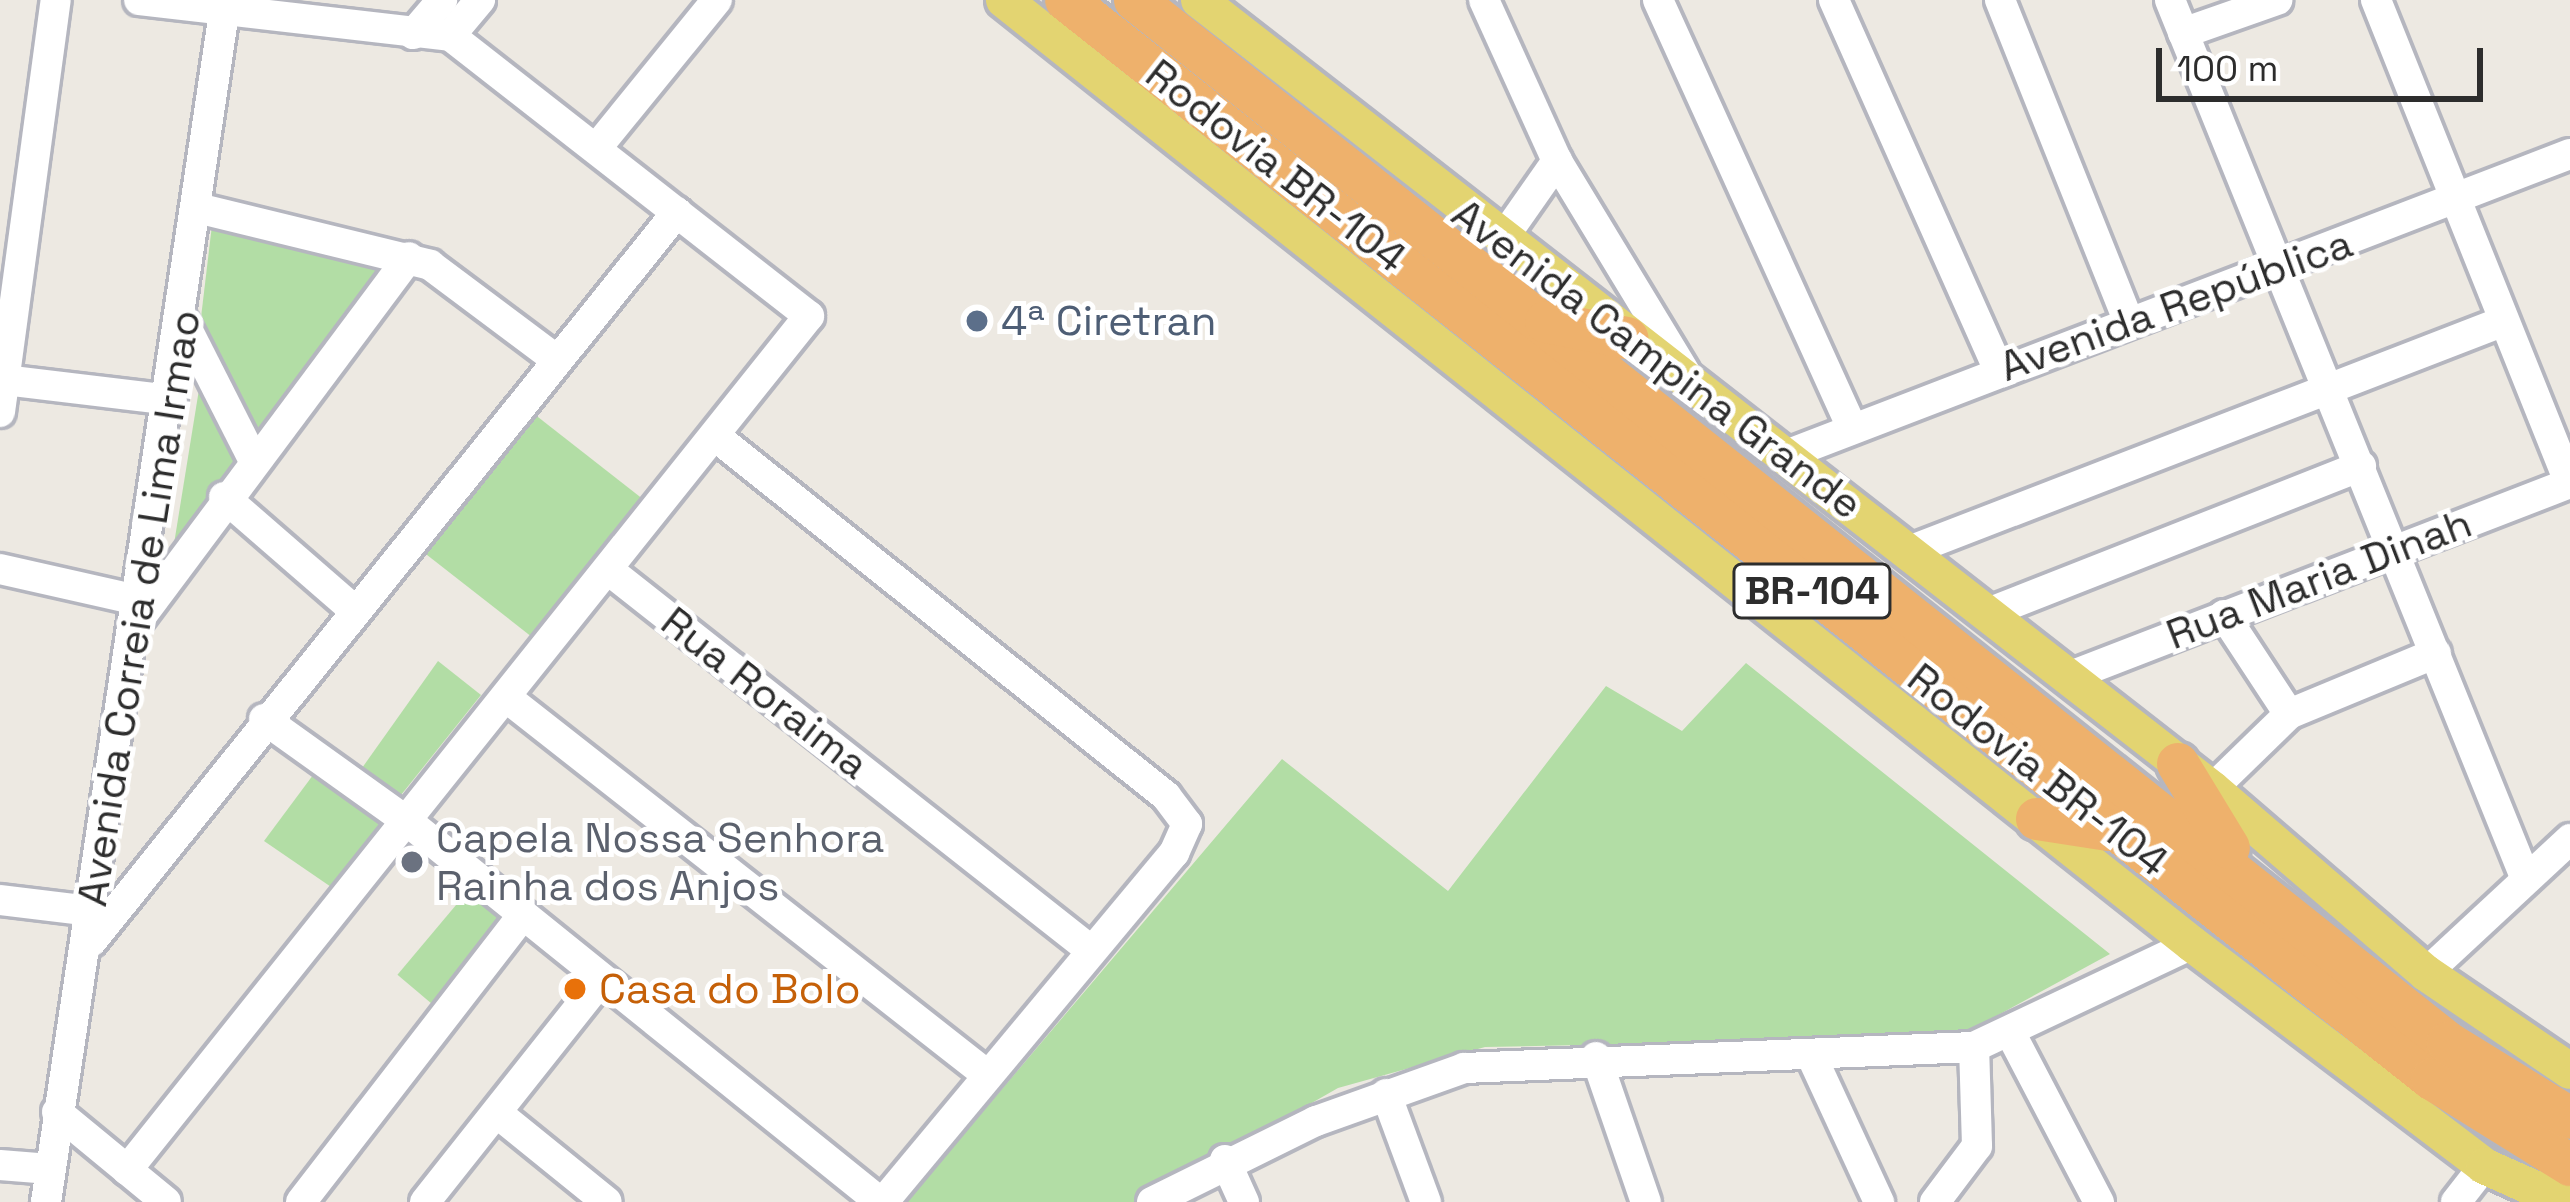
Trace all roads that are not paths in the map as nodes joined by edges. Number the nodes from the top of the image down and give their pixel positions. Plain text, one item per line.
1 (56, 0) edge
2 (139, 0) edge
3 (442, 0) edge
4 (480, 0) edge
5 (717, 0) edge
6 (1004, 0) edge
7 (1066, 0) edge
8 (1136, 0) edge
9 (1199, 0) edge
10 (1484, 0) edge
11 (1658, 0) edge
12 (1834, 0) edge
13 (2000, 0) edge
14 (2170, 0) edge
15 (2277, 0) edge
16 (2388, 3) edge
17 (224, 14) junction
18 (2183, 33) junction
19 (413, 34) junction
20 (450, 36) junction
21 (599, 145) junction
22 (2569, 160) edge
23 (1557, 161) junction
24 (2455, 196) junction
25 (201, 209) junction
26 (677, 212) junction
27 (1501, 241) junction
28 (409, 257) junction
29 (2283, 271) junction
30 (1539, 321) junction
31 (2129, 322) junction
32 (2502, 322) junction
33 (184, 323) junction
34 (1628, 338) junction
35 (556, 359) junction
36 (1999, 370) junction
37 (4, 380) junction
38 (1697, 393) junction
39 (2332, 393) junction
40 (172, 400) junction
41 (0, 412) edge
42 (1851, 425) junction
43 (715, 436) junction
44 (1781, 457) junction
45 (253, 459) junction
46 (2361, 466) junction
47 (2570, 483) edge
48 (224, 497) junction
49 (1909, 551) junction
50 (2395, 551) junction
51 (0, 569) edge
52 (611, 572) junction
53 (354, 610) junction
54 (1988, 613) junction
55 (135, 614) junction
56 (2224, 614) junction
57 (2436, 653) junction
58 (2068, 676) junction
59 (507, 698) junction
60 (2288, 714) junction
61 (264, 719) junction
62 (2195, 776) junction
63 (2038, 819) junction
64 (412, 824) junction
65 (2113, 830) junction
66 (2570, 839) edge
67 (2245, 875) junction
68 (2524, 877) junction
69 (0, 899) edge
70 (92, 911) junction
71 (521, 917) junction
72 (2192, 944) junction
73 (1088, 948) junction
74 (86, 950) junction
75 (2426, 973) junction
76 (602, 980) junction
77 (2011, 1034) junction
78 (1974, 1047) junction
79 (1596, 1057) junction
80 (1812, 1057) junction
81 (2570, 1071) edge
82 (986, 1074) junction
83 (1387, 1094) junction
84 (57, 1112) junction
85 (497, 1113) junction
86 (2570, 1118) edge
87 (1226, 1160) junction
88 (0, 1165) edge
89 (2570, 1165) edge
90 (2484, 1166) junction
91 (50, 1169) junction
92 (127, 1170) junction
93 (46, 1202) edge
94 (166, 1202) edge
95 (301, 1202) edge
96 (425, 1202) edge
97 (607, 1202) edge
98 (882, 1202) edge
99 (1152, 1202) edge
100 (1244, 1202) edge
101 (1426, 1202) edge
102 (1646, 1202) edge
103 (1879, 1202) edge
104 (1935, 1202) edge
105 (2099, 1202) edge
106 (2456, 1202) edge
107 (2565, 1202) edge

1 - 37 street
2 - 17 street
3 - 19 street
4 - 20 street
5 - 21 street
6 - 63 main road
7 - 65 highway, Rodovia BR-104 / BR-104
8 - 30 highway, Rodovia BR-104 / BR-104
9 - 27 main road, Avenida Campina Grande
10 - 23 street
11 - 42 street
12 - 36 street
13 - 31 street
14 - 18 street
15 - 18 street
16 - 24 street
17 - 19 street
17 - 25 street, Avenida Correia de Lima Irmao
18 - 29 street
19 - 20 street
20 - 21 street
21 - 26 street
22 - 24 street, Avenida República
23 - 27 street
23 - 38 street
24 - 29 street, Avenida República
24 - 32 street
25 - 28 street
25 - 33 street, Avenida Correia de Lima Irmao
26 - 35 street
26 - 43 street
27 - 34 main road, Avenida Campina Grande
28 - 35 street
28 - 45 street
29 - 31 street, Avenida República
29 - 39 street
30 - 34 highway
30 - 67 highway, Rodovia BR-104 / BR-104
31 - 36 street, Avenida República
32 - 39 street
32 - 47 street
33 - 40 street, Avenida Correia de Lima Irmao
33 - 45 street
34 - 38 main road, Avenida Campina Grande
35 - 53 street
36 - 42 street, Avenida República
37 - 40 street
37 - 41 street
38 - 44 main road, Avenida Campina Grande
39 - 46 street
39 - 49 street
40 - 55 street, Avenida Correia de Lima Irmao
42 - 44 street, Avenida República
43 - 52 street
43 - 73 street
44 - 49 main road, Avenida Campina Grande
45 - 48 street
46 - 50 street
46 - 54 street
47 - 50 street, Rua Maria Dinah
48 - 53 street
48 - 55 street
49 - 54 main road, Avenida Campina Grande
50 - 56 street, Rua Maria Dinah
50 - 57 street
51 - 55 street
52 - 59 street
52 - 73 street, Rua Roraima
53 - 61 street
54 - 58 main road, Avenida Campina Grande
55 - 70 street, Avenida Correia de Lima Irmao
56 - 58 street, Rua Maria Dinah
56 - 60 street
57 - 60 street
57 - 68 street
58 - 62 main road, Avenida Campina Grande
59 - 64 street
59 - 82 street
60 - 62 street
61 - 64 street
61 - 74 street
62 - 67 highway
62 - 75 main road, Avenida Campina Grande
63 - 65 highway
63 - 72 main road
64 - 71 street
64 - 92 street
65 - 89 highway, Rodovia BR-104 / BR-104
66 - 68 street
67 - 86 highway, Rodovia BR-104 / BR-104
68 - 75 street
69 - 70 street
70 - 74 street, Avenida Correia de Lima Irmao
71 - 76 street
71 - 95 street
72 - 77 street
72 - 90 main road
73 - 82 street
74 - 84 street, Avenida Correia de Lima Irmao
75 - 81 main road, Avenida Campina Grande
76 - 85 street
76 - 98 street
77 - 78 street
77 - 105 street
78 - 80 street
78 - 104 street
79 - 80 street
79 - 83 street
79 - 102 street
80 - 103 street
82 - 98 street
83 - 87 street
83 - 101 street
84 - 91 street, Avenida Correia de Lima Irmao
84 - 92 street
85 - 96 street
85 - 97 street
87 - 99 street
87 - 100 street
88 - 91 street
90 - 106 street
90 - 107 main road
91 - 93 street, Avenida Correia de Lima Irmao
92 - 94 street

